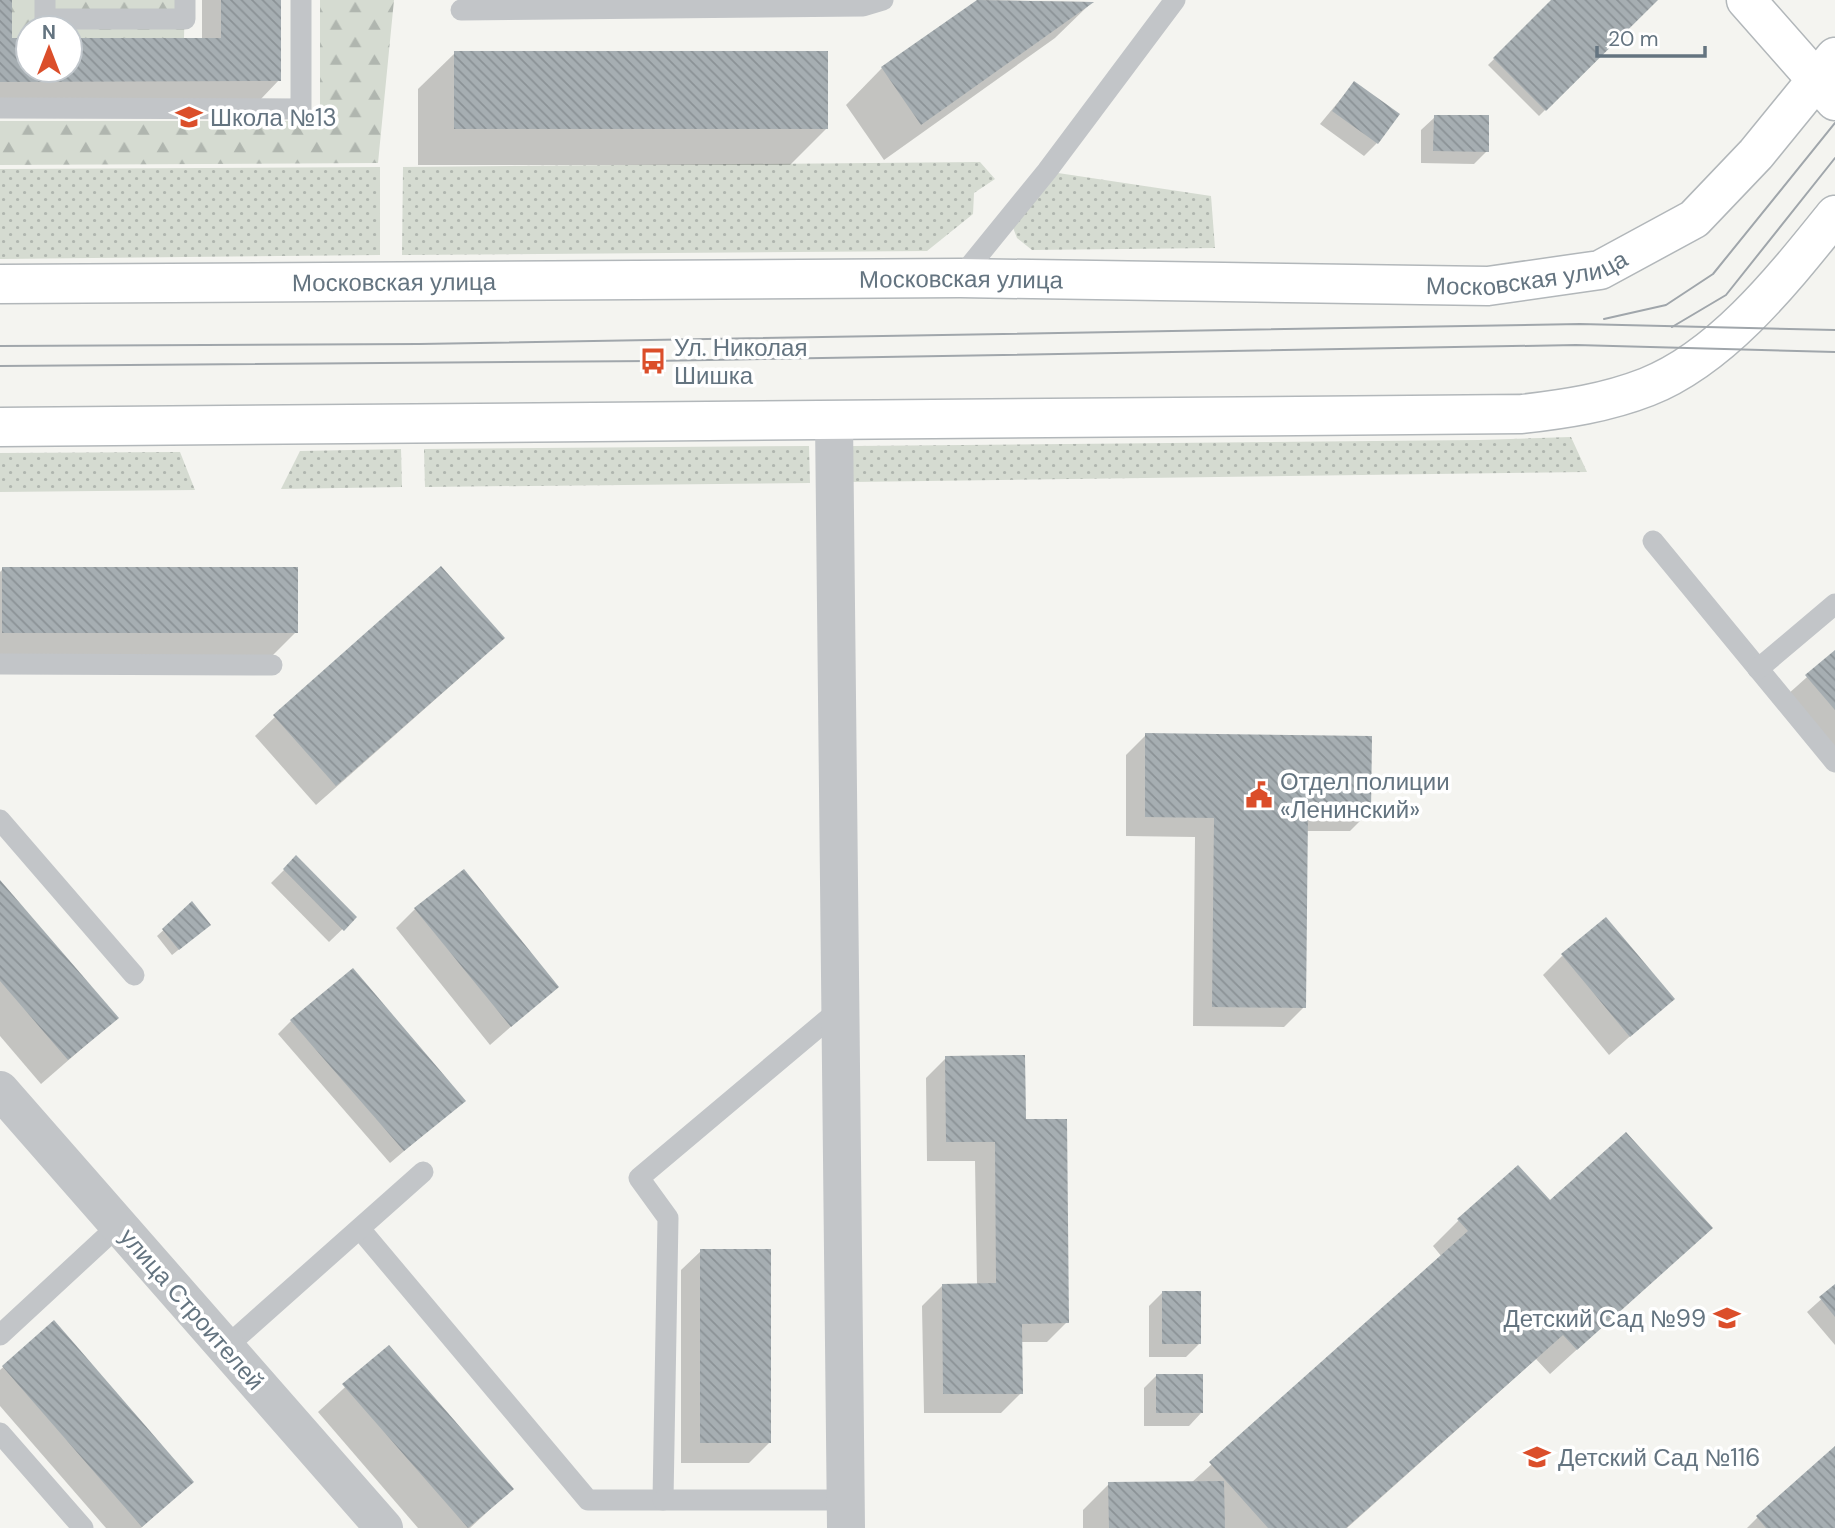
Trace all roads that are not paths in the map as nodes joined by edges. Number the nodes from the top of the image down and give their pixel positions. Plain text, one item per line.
1 (45, 0) edge
2 (185, 0) edge
3 (302, 0) edge
4 (884, 0) edge
5 (1746, 0) edge
6 (1171, 2) edge
7 (542, 4) edge
8 (461, 10) dead end
9 (1829, 79) edge
10 (0, 108) edge
11 (1835, 215) edge
12 (960, 278) junction
13 (0, 284) edge
14 (834, 420) junction
15 (0, 427) edge
16 (1653, 541) dead end
17 (1835, 604) edge
18 (0, 664) edge
19 (272, 665) dead end
20 (1758, 669) junction
21 (1835, 762) edge
22 (0, 820) edge
23 (134, 975) dead end
24 (840, 1009) junction
25 (0, 1090) edge
26 (423, 1172) dead end
27 (119, 1225) junction
28 (360, 1229) junction
29 (0, 1335) edge
30 (226, 1347) junction
31 (0, 1433) edge
32 (663, 1500) junction
33 (846, 1514) edge
34 (83, 1528) edge
35 (384, 1528) edge

1 - 2 lane
3 - 10 lane
4 - 7 lane
5 - 9 main road
6 - 12 lane
7 - 8 lane
9 - 12 main road, Московская улица
11 - 14 main road
12 - 13 main road, Московская улица
14 - 15 main road
14 - 24 street
16 - 20 lane
17 - 20 lane
18 - 19 lane
20 - 21 lane
22 - 23 lane
24 - 32 lane
24 - 33 street
25 - 27 street, улица Строителей
26 - 28 lane
27 - 29 lane
27 - 30 street, улица Строителей
28 - 30 lane
28 - 32 lane
30 - 35 street, улица Строителей
31 - 34 lane
32 - 33 lane

